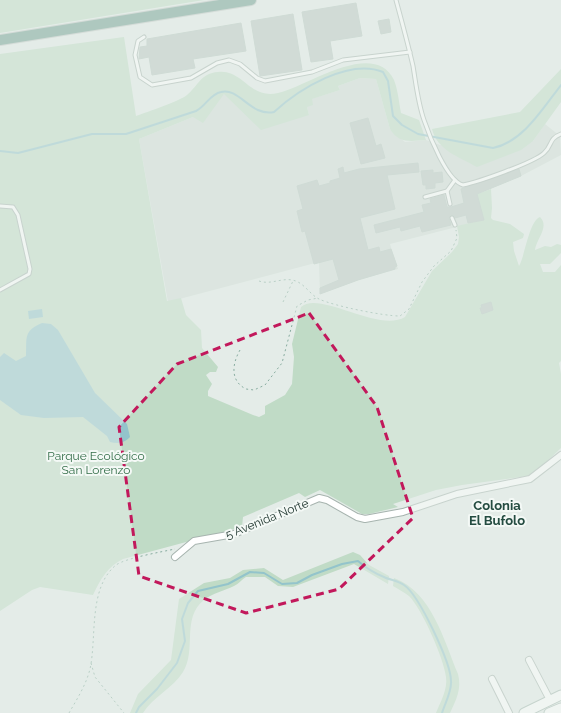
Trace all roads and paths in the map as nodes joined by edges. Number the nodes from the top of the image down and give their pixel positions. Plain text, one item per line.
1 (251, 0) edge
2 (396, 0) edge
3 (144, 37) dead end
4 (0, 40) edge
5 (410, 52) junction
6 (561, 134) edge
7 (455, 180) junction
8 (447, 191) junction
9 (425, 197) dead end
10 (450, 204) dead end
11 (0, 206) edge
12 (452, 218) dead end
13 (455, 225) joint
14 (259, 280) dead end
15 (293, 280) junction
16 (0, 290) edge
17 (318, 298) junction
18 (283, 302) dead end
19 (240, 350) dead end
20 (561, 455) edge
21 (189, 545) junction
22 (175, 557) dead end
23 (91, 660) junction
24 (529, 660) dead end
25 (492, 679) dead end
26 (561, 695) edge
27 (550, 700) junction
28 (561, 708) edge
29 (543, 709) edge
30 (69, 713) edge
31 (124, 713) edge
32 (509, 713) edge
33 (524, 713) edge
34 (549, 713) edge

1 - 4 main road
2 - 5 lane
3 - 5 lane
5 - 7 lane
6 - 7 lane
7 - 8 lane
8 - 9 lane
8 - 10 lane
11 - 16 lane
12 - 13 lane
13 - 17 path
14 - 15 path
15 - 17 path
15 - 18 path
17 - 19 path
20 - 21 street, 5 Avenida Norte
21 - 22 street, 5 Avenida Norte
21 - 23 path
23 - 30 path
23 - 31 path
24 - 27 street
25 - 32 street
26 - 27 street
27 - 29 street
28 - 34 street
29 - 33 street

